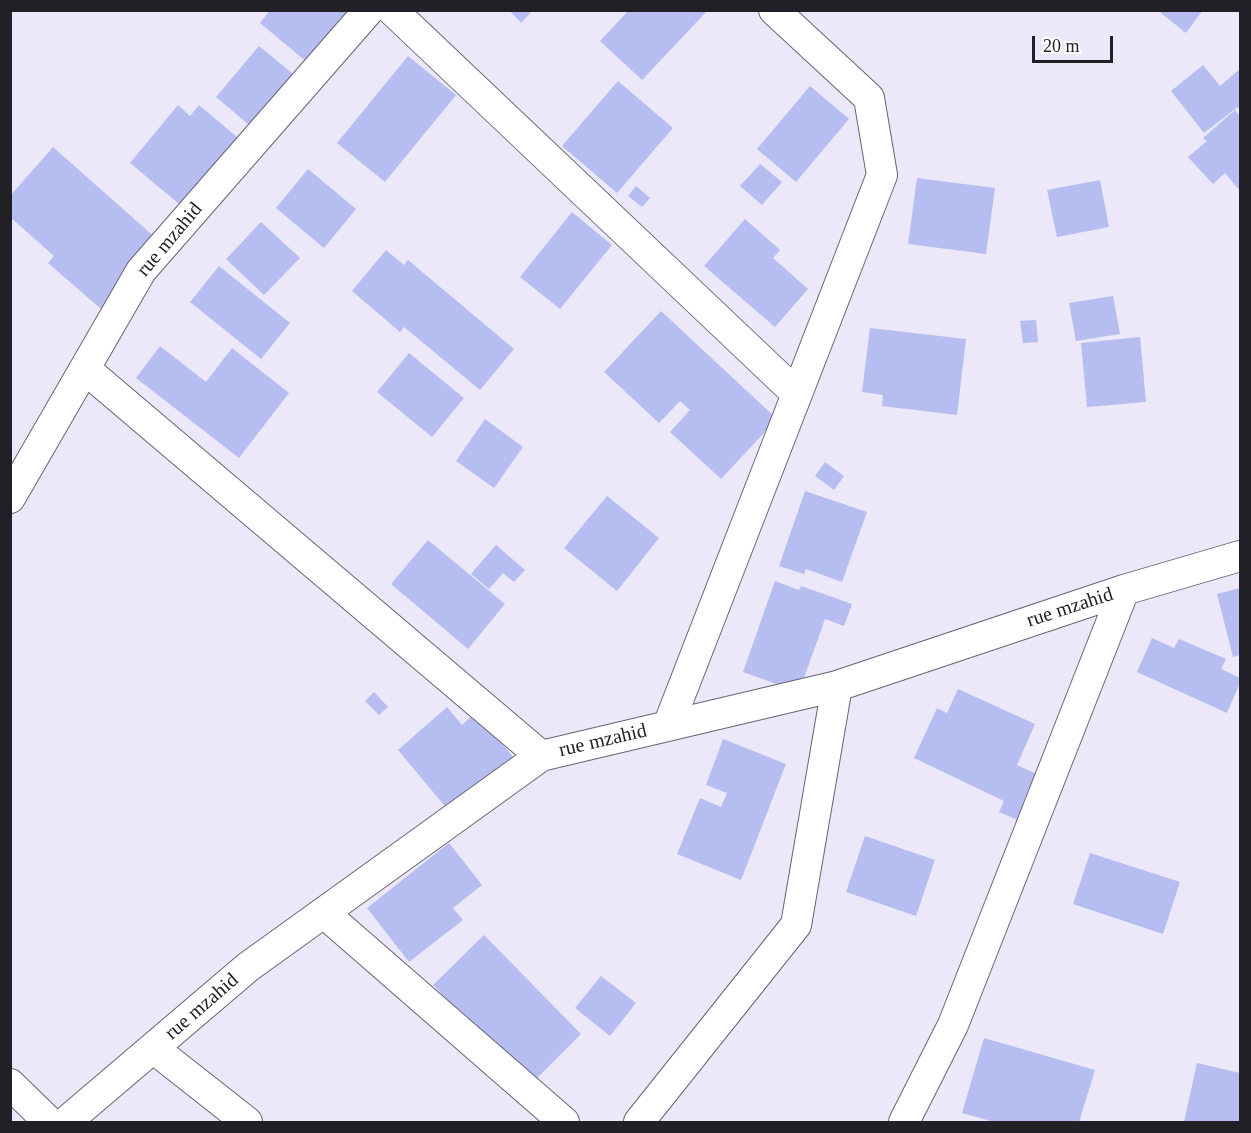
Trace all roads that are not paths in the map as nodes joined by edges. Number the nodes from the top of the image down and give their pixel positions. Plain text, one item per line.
1 (369, 10) edge
2 (392, 10) edge
3 (774, 10) edge
4 (84, 369) junction
5 (797, 394) junction
6 (10, 498) edge
7 (1240, 556) edge
8 (1124, 590) junction
9 (837, 686) junction
10 (668, 726) junction
11 (541, 756) junction
12 (324, 913) junction
13 (153, 1048) junction
14 (10, 1084) edge
15 (49, 1122) edge
16 (66, 1122) edge
17 (247, 1122) edge
18 (564, 1122) edge
19 (639, 1122) edge
20 (904, 1122) edge

1 - 4 street, rue mzahid
2 - 5 street
3 - 5 street
4 - 6 street, rue mzahid
4 - 11 street
5 - 10 street
7 - 8 street, rue mzahid
8 - 9 street, rue mzahid
8 - 20 street
9 - 10 street, rue mzahid
9 - 19 street
10 - 11 street, rue mzahid
11 - 12 street, rue mzahid
12 - 13 street, rue mzahid
12 - 18 street
13 - 16 street, rue mzahid
13 - 17 street
14 - 15 street

